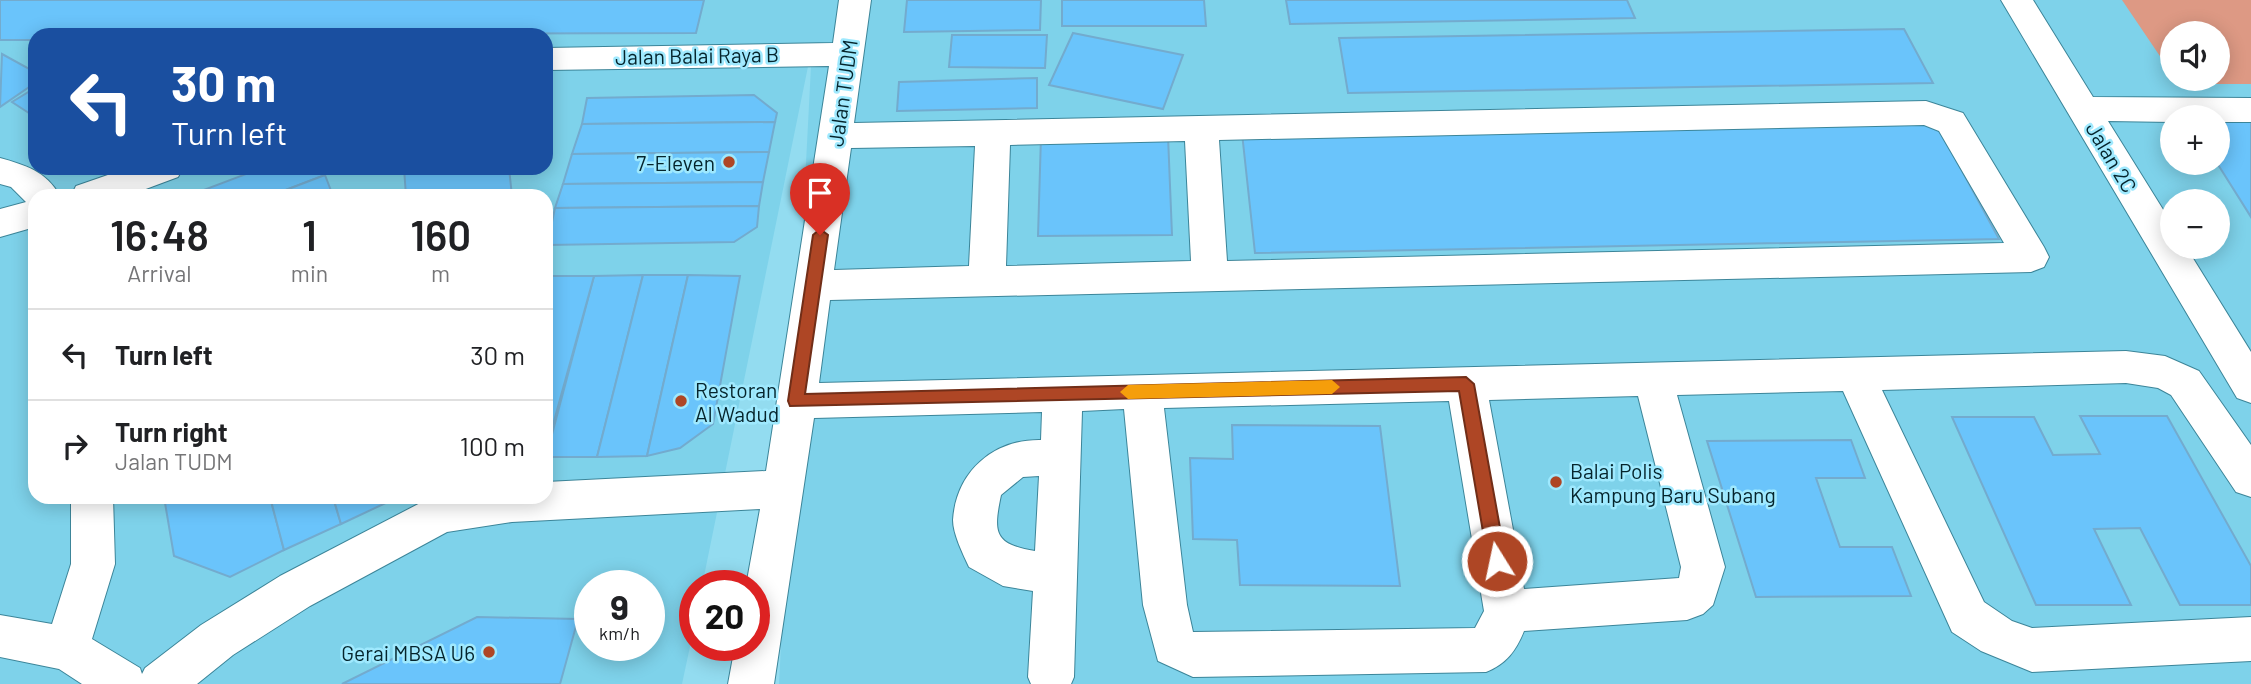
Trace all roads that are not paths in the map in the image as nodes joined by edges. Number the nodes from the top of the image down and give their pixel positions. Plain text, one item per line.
1 (856, 0) edge
2 (2017, 0) edge
3 (848, 54) junction
4 (553, 59) edge
5 (2084, 110) junction
6 (2251, 110) edge
7 (1201, 128) junction
8 (993, 132) junction
9 (837, 136) junction
10 (0, 171) edge
11 (147, 175) edge
12 (35, 189) edge
13 (108, 189) edge
14 (28, 215) edge
15 (0, 223) edge
16 (1210, 278) junction
17 (987, 282) junction
18 (812, 285) junction
19 (1855, 374) junction
20 (1653, 380) junction
21 (1466, 384) junction
22 (2251, 386) edge
23 (1142, 392) junction
24 (1063, 394) junction
25 (796, 401) junction
26 (1060, 459) junction
27 (2251, 479) edge
28 (785, 489) junction
29 (553, 501) edge
30 (92, 504) edge
31 (506, 504) edge
32 (1055, 575) junction
33 (1506, 611) junction
34 (0, 636) edge
35 (2251, 639) edge
36 (67, 649) junction
37 (1051, 677) dead end
38 (124, 684) edge
39 (160, 684) edge
40 (751, 684) edge

1 - 3 street, Jalan TUDM
2 - 5 street, Jalan 2C
3 - 4 street, Jalan Balai Raya B
3 - 9 street, Jalan TUDM
5 - 6 street
5 - 22 street, Jalan 2C
7 - 8 street
7 - 16 street
7 - 16 street
8 - 9 street
8 - 17 street
9 - 18 street, Jalan TUDM
10 - 12 street
11 - 13 street
14 - 15 street
16 - 17 street
17 - 18 street
18 - 25 street, Jalan TUDM
19 - 20 street
19 - 27 street
19 - 35 street
20 - 21 street
20 - 33 street
21 - 23 street
21 - 33 street
23 - 24 street
23 - 33 street
24 - 25 street
24 - 26 street
25 - 28 street, Jalan TUDM
26 - 32 street
26 - 32 street
28 - 29 street
28 - 40 street, Jalan TUDM
30 - 36 street
31 - 39 street
32 - 37 street
34 - 36 street
36 - 38 street

